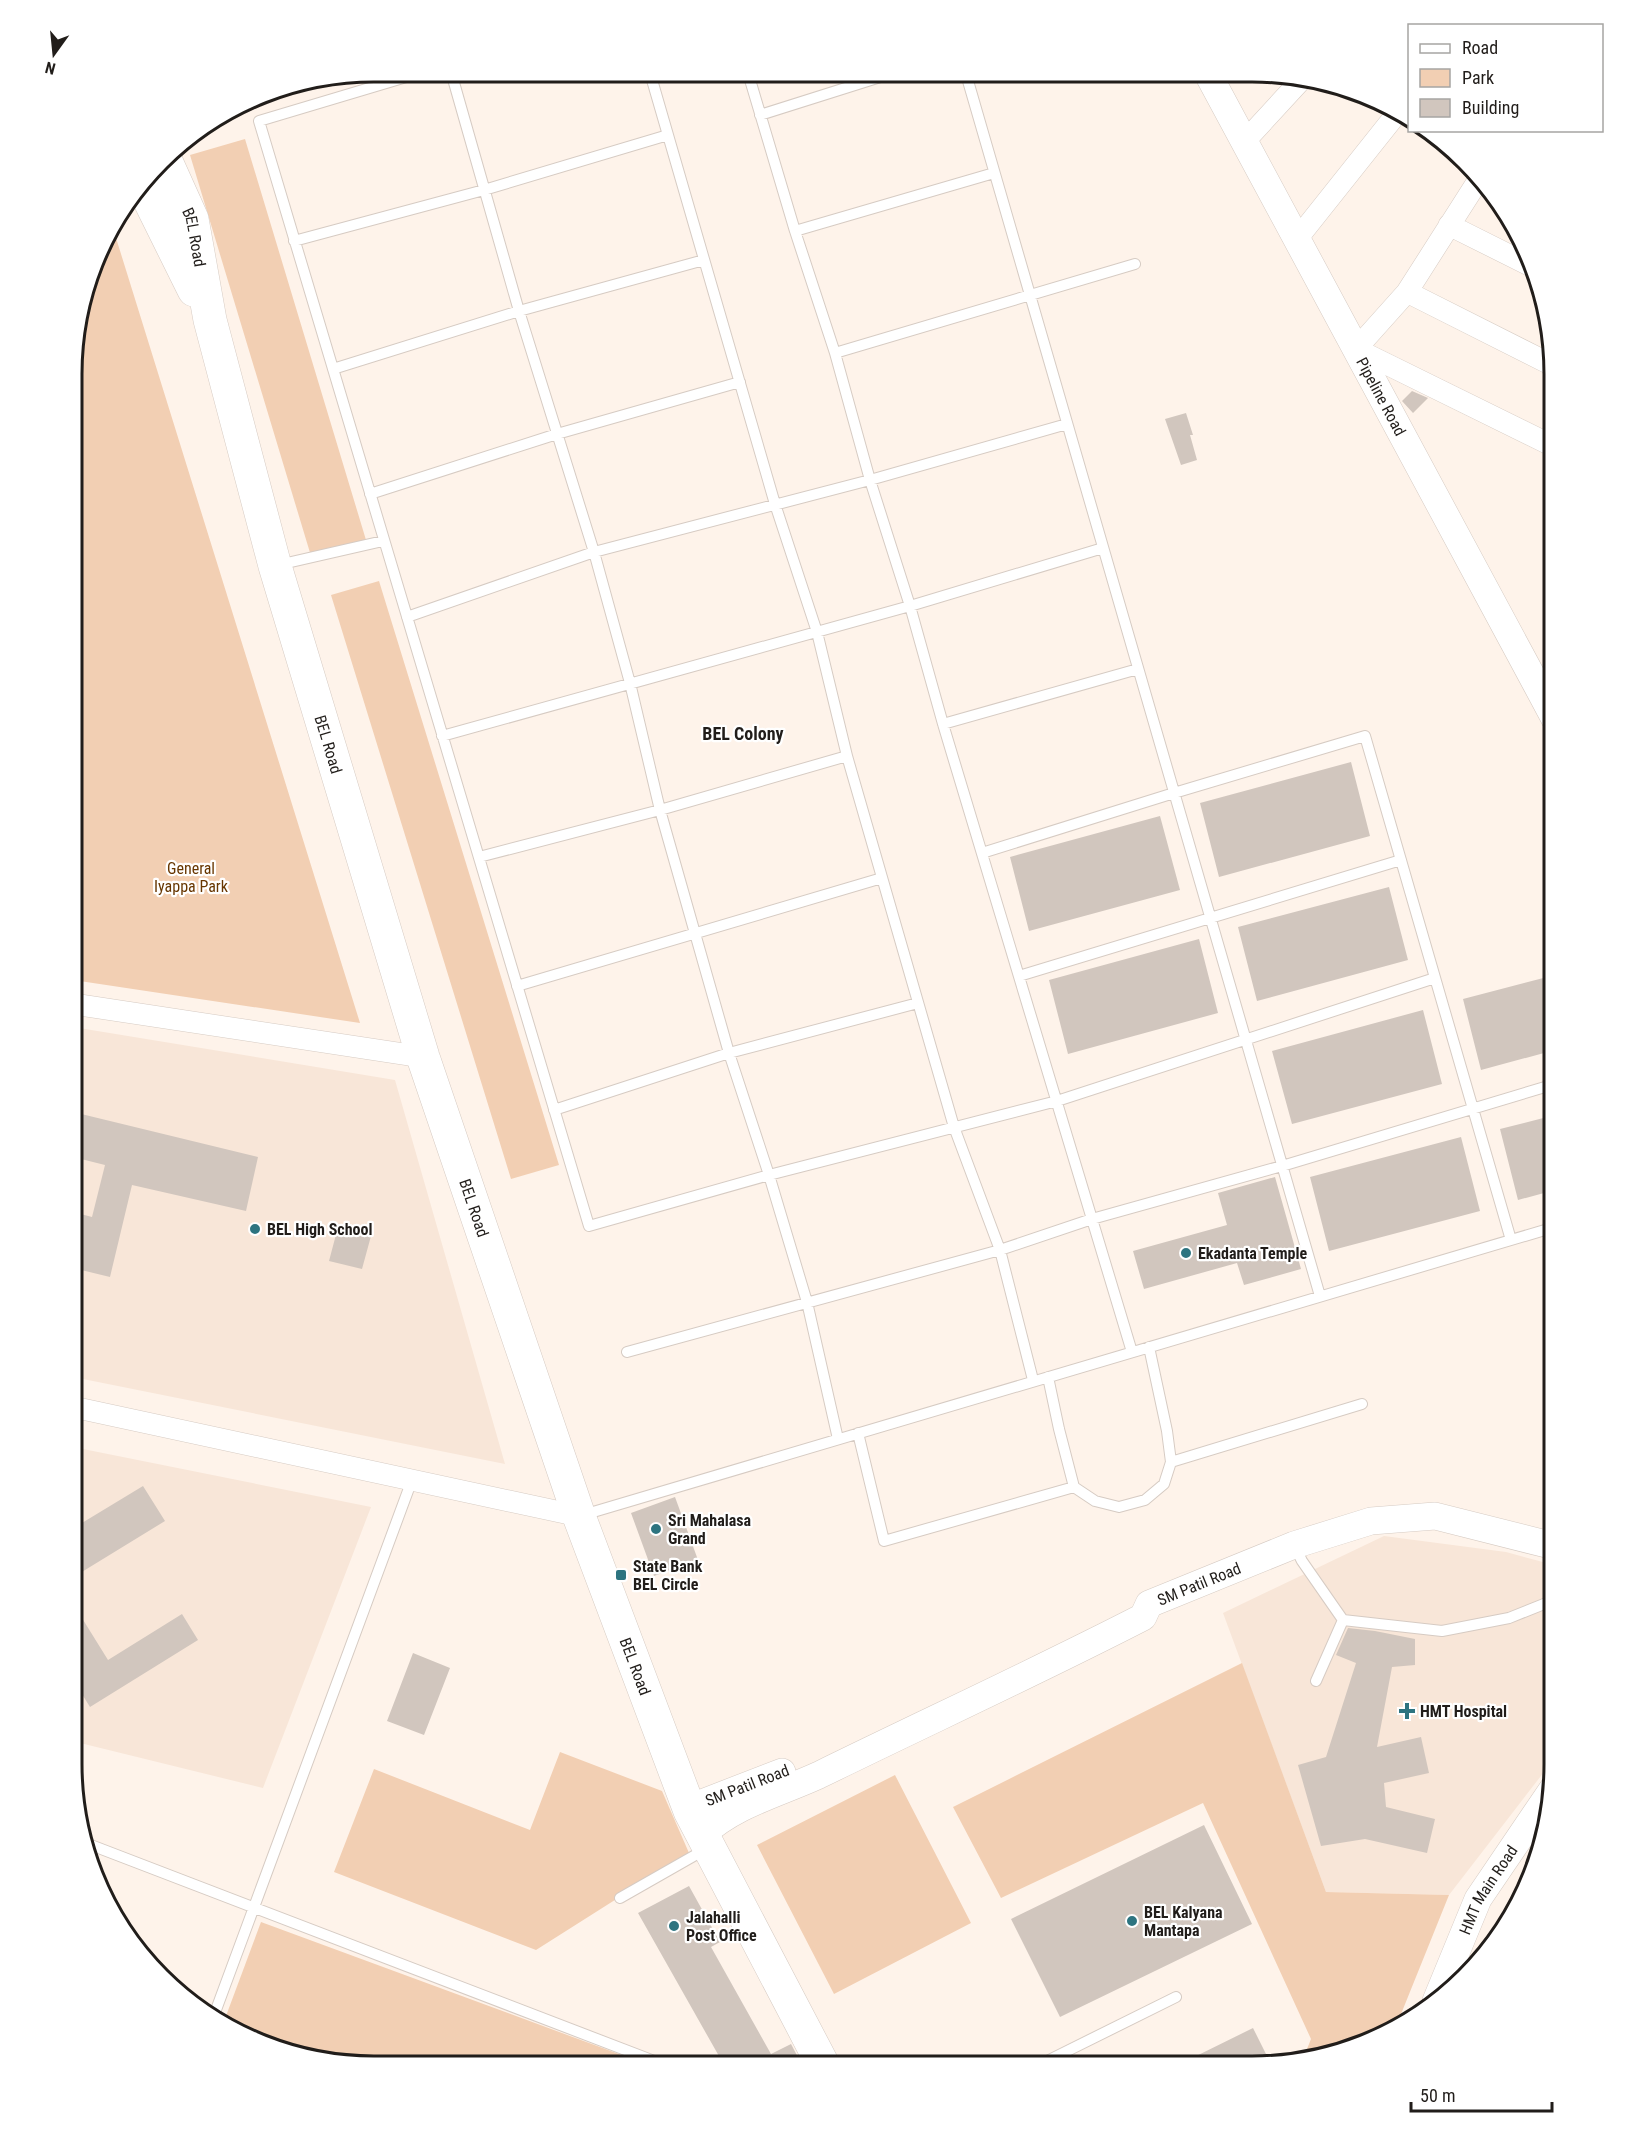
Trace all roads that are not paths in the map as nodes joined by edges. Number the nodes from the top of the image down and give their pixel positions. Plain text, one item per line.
1 (390, 82) edge
2 (454, 82) edge
3 (653, 82) edge
4 (751, 82) edge
5 (867, 82) edge
6 (968, 82) edge
7 (1212, 82) edge
8 (1296, 86) edge
9 (760, 115) junction
10 (1392, 119) edge
11 (668, 135) junction
12 (1245, 141) junction
13 (169, 167) edge
14 (994, 173) junction
15 (1474, 185) edge
16 (484, 190) junction
17 (146, 193) edge
18 (1449, 225) junction
19 (795, 231) junction
20 (1297, 239) junction
21 (294, 241) junction
22 (704, 260) junction
23 (1521, 261) edge
24 (1136, 264) dead end
25 (1407, 292) junction
26 (1029, 294) junction
27 (519, 311) junction
28 (210, 320) junction
29 (1356, 349) junction
30 (835, 353) junction
31 (1544, 361) edge
32 (333, 369) junction
33 (740, 382) junction
34 (1067, 424) junction
35 (556, 434) junction
36 (1544, 442) edge
37 (870, 480) junction
38 (370, 494) junction
39 (775, 504) junction
40 (383, 541) junction
41 (1103, 548) junction
42 (594, 552) junction
43 (275, 566) junction
44 (910, 606) junction
45 (407, 617) junction
46 (817, 632) junction
47 (1138, 669) junction
48 (630, 683) junction
49 (1544, 699) edge
50 (943, 724) junction
51 (442, 736) junction
52 (847, 756) junction
53 (1174, 793) junction
54 (660, 810) junction
55 (982, 853) junction
56 (479, 857) junction
57 (1401, 860) junction
58 (882, 878) junction
59 (1210, 917) junction
60 (695, 933) junction
61 (1019, 976) junction
62 (1435, 978) junction
63 (517, 986) junction
64 (918, 1003) junction
65 (82, 1005) edge
66 (1246, 1041) junction
67 (729, 1053) junction
68 (423, 1058) junction
69 (1544, 1087) edge
70 (1057, 1101) junction
71 (1473, 1108) junction
72 (554, 1110) junction
73 (954, 1127) junction
74 (1282, 1166) junction
75 (769, 1175) junction
76 (1092, 1219) junction
77 (1544, 1230) edge
78 (1511, 1240) junction
79 (1000, 1250) junction
80 (1320, 1296) junction
81 (807, 1302) junction
82 (1149, 1347) junction
83 (627, 1352) dead end
84 (1132, 1352) junction
85 (1048, 1377) junction
86 (1033, 1380) junction
87 (1362, 1404) dead end
88 (82, 1409) edge
89 (858, 1433) junction
90 (838, 1439) junction
91 (1171, 1462) junction
92 (412, 1480) junction
93 (1074, 1487) junction
94 (579, 1516) junction
95 (1544, 1543) edge
96 (1294, 1545) junction
97 (1149, 1604) junction
98 (1544, 1604) edge
99 (1343, 1620) junction
100 (1316, 1681) dead end
101 (1541, 1806) edge
102 (700, 1830) junction
103 (95, 1847) edge
104 (620, 1898) dead end
105 (254, 1908) junction
106 (1443, 1985) edge
107 (1176, 1996) dead end
108 (216, 2009) edge
109 (641, 2056) edge
110 (818, 2056) edge
111 (1057, 2056) edge

1 - 21 lane
2 - 16 lane
3 - 11 lane
4 - 9 lane
5 - 9 lane
6 - 14 lane
7 - 12 street, Pipeline Road
8 - 12 street
9 - 19 lane
10 - 20 street
11 - 16 lane
11 - 22 lane
12 - 20 street, Pipeline Road
13 - 28 main road, BEL Road
14 - 19 lane
14 - 26 lane
15 - 18 street
16 - 21 lane
16 - 27 lane
17 - 28 main road, BEL Road
18 - 23 street
18 - 25 street
19 - 30 lane
20 - 29 street, Pipeline Road
21 - 32 lane
22 - 27 lane
22 - 33 lane
24 - 26 lane
25 - 29 street
25 - 31 street
26 - 30 lane
26 - 34 lane
27 - 32 lane
27 - 35 lane
28 - 43 main road, BEL Road
29 - 36 street
29 - 49 street, Pipeline Road
30 - 37 lane
32 - 38 lane
33 - 35 lane
33 - 39 lane
34 - 37 lane
34 - 41 lane
35 - 38 lane
35 - 42 lane
37 - 39 lane
37 - 44 lane
38 - 40 lane
39 - 42 lane
39 - 46 lane
40 - 43 lane
40 - 45 lane
41 - 44 lane
41 - 47 lane
42 - 45 lane
42 - 48 lane
43 - 68 main road, BEL Road
44 - 46 lane
44 - 50 lane
45 - 51 lane
46 - 48 lane
46 - 52 lane
47 - 50 lane
47 - 53 lane
48 - 51 lane
48 - 54 lane
50 - 55 lane
51 - 56 lane
52 - 54 lane
52 - 58 lane
53 - 55 lane
53 - 57 lane
53 - 59 lane
54 - 56 lane
54 - 60 lane
55 - 61 lane
56 - 63 lane
57 - 59 lane
57 - 62 lane
58 - 60 lane
58 - 64 lane
59 - 61 lane
59 - 66 lane
60 - 63 lane
60 - 67 lane
61 - 70 lane
62 - 66 lane
62 - 71 lane
63 - 72 lane
64 - 67 lane
64 - 73 lane
65 - 68 street
66 - 70 lane
66 - 74 lane
67 - 72 lane
67 - 75 lane
68 - 94 main road, BEL Road
69 - 71 lane
70 - 73 lane
70 - 76 lane
71 - 74 lane
71 - 78 lane
72 - 75 lane
73 - 75 lane
73 - 79 lane
74 - 76 lane
74 - 80 lane
75 - 81 lane
76 - 79 lane
76 - 84 lane
77 - 78 lane
78 - 80 lane
79 - 81 lane
79 - 86 lane
80 - 82 lane
81 - 83 lane
81 - 90 lane
82 - 84 lane
82 - 91 lane
84 - 85 lane
85 - 86 lane
85 - 93 lane
86 - 89 lane
87 - 91 lane
88 - 92 street
89 - 90 lane
89 - 93 lane
90 - 94 lane
91 - 93 lane
92 - 94 street
92 - 105 lane
94 - 102 main road, BEL Road
95 - 96 street, SM Patil Road
96 - 97 street, SM Patil Road
96 - 99 lane
97 - 102 street, SM Patil Road
97 - 102 street, SM Patil Road
98 - 99 lane
99 - 100 lane
101 - 106 street, HMT Main Road
102 - 104 lane
102 - 110 main road, BEL Road
103 - 105 lane
105 - 108 lane
105 - 109 lane
107 - 111 lane

